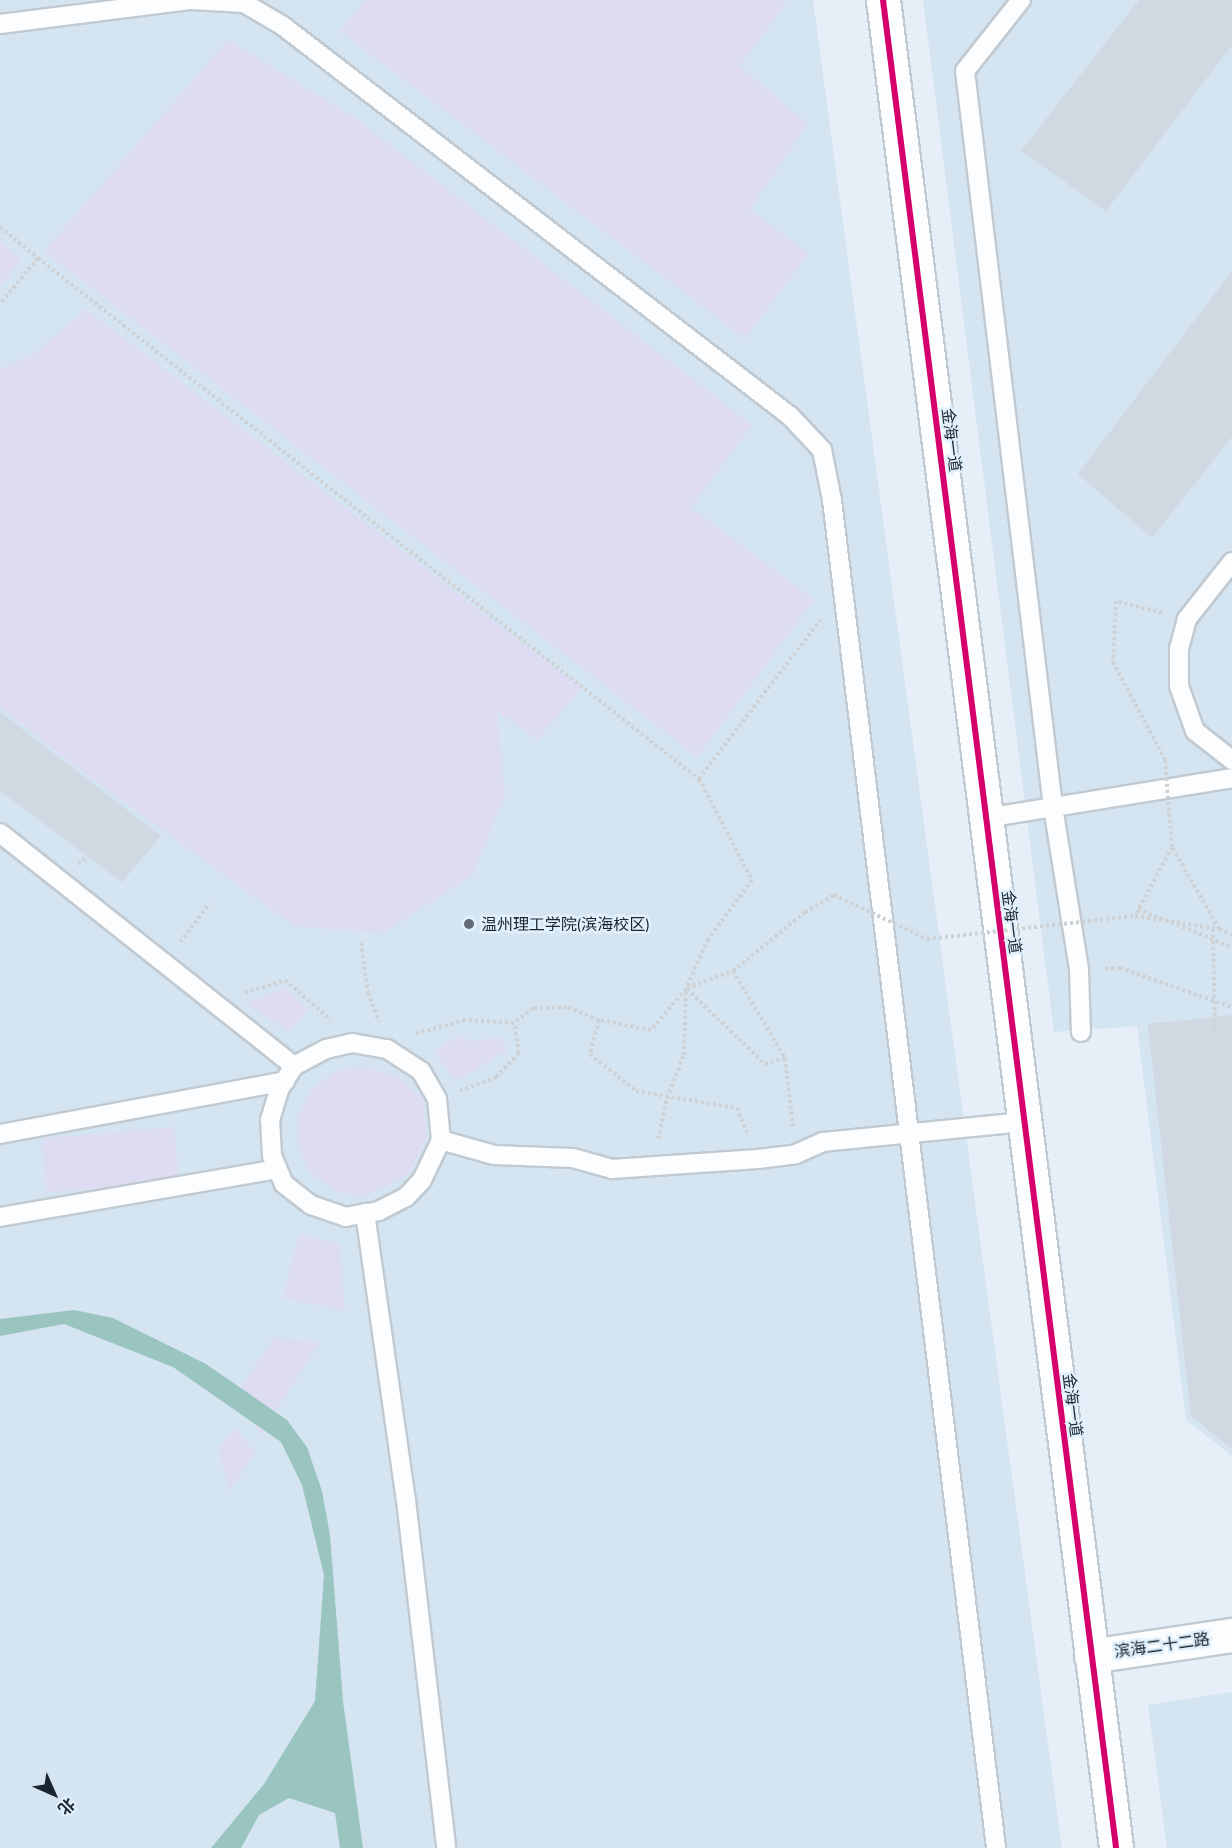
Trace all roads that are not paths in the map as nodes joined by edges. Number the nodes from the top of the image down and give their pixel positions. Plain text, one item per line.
1 (883, 0) edge
2 (1021, 0) edge
3 (0, 24) edge
4 (1232, 562) edge
5 (1232, 760) edge
6 (1232, 778) edge
7 (1053, 807) junction
8 (986, 818) junction
9 (0, 833) edge
10 (1081, 1032) dead end
11 (289, 1074) junction
12 (1024, 1122) junction
13 (910, 1130) junction
14 (0, 1134) edge
15 (441, 1140) junction
16 (277, 1169) junction
17 (365, 1213) junction
18 (0, 1217) edge
19 (1232, 1635) edge
20 (1091, 1656) junction
21 (446, 1848) edge
22 (996, 1848) edge
23 (1116, 1848) edge

1 - 8 street, 金海一道
2 - 7 lane
3 - 13 lane
4 - 5 lane
6 - 7 lane
7 - 8 lane
7 - 10 lane
8 - 12 street, 金海一道
9 - 11 lane
11 - 14 lane
11 - 15 lane
11 - 16 lane
12 - 13 lane
12 - 20 street, 金海一道
13 - 15 lane
13 - 22 lane
15 - 17 lane
16 - 17 lane
16 - 18 lane
17 - 21 lane
19 - 20 street, 滨海二十二路
20 - 23 street, 金海一道

